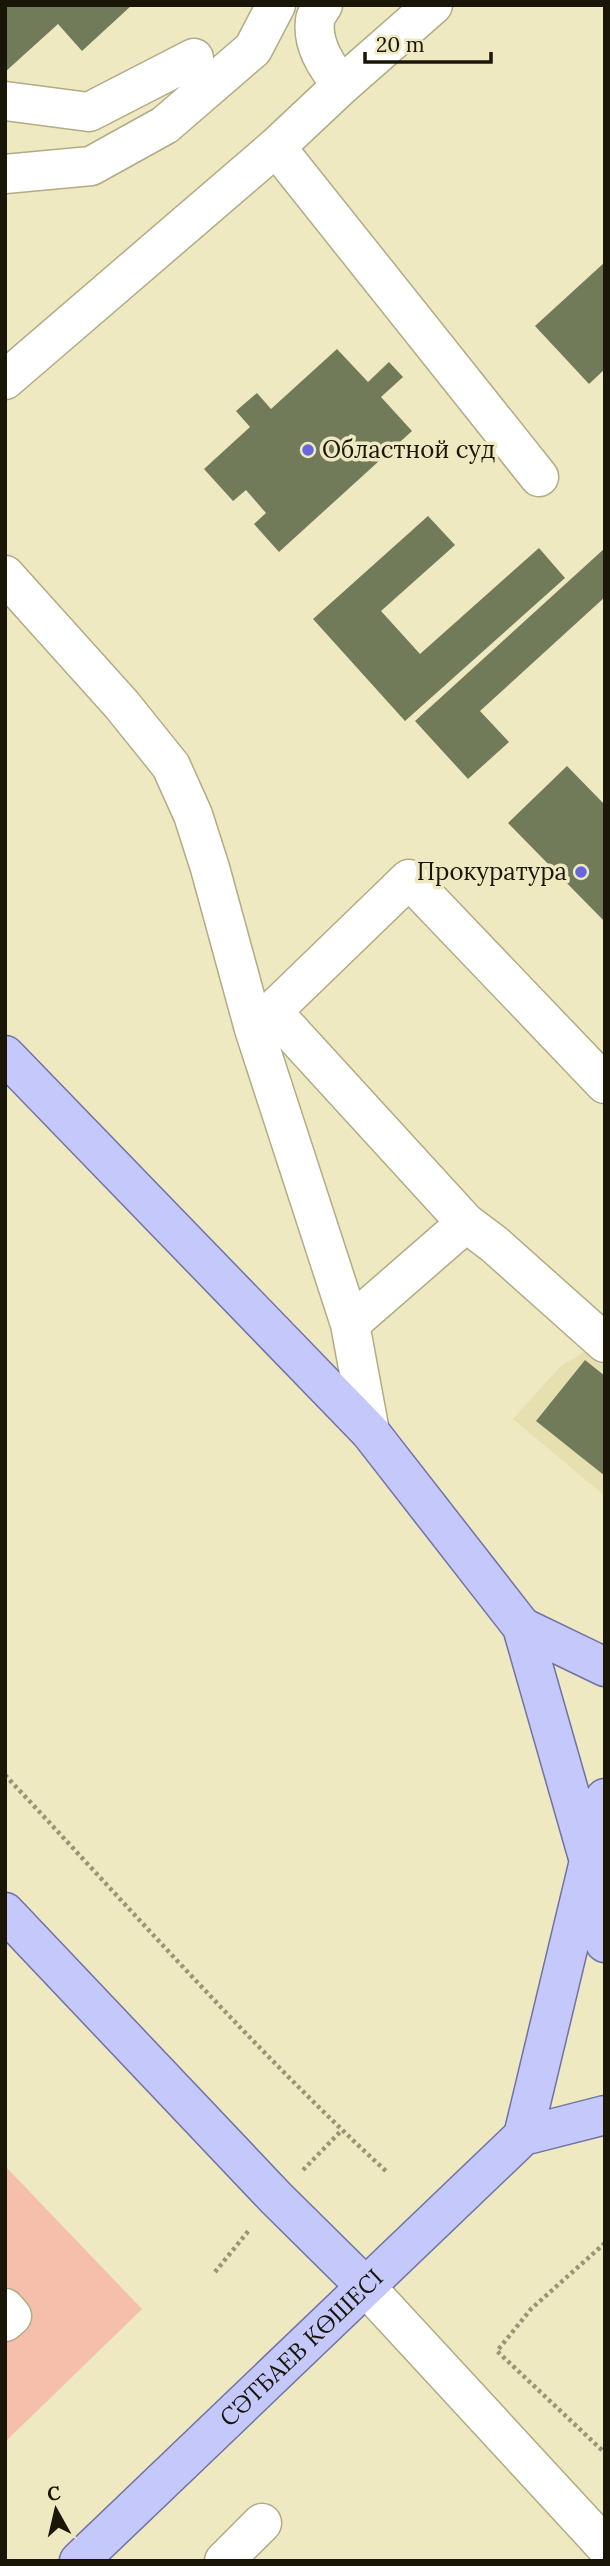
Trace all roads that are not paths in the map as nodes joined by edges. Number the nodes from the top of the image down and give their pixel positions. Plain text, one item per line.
1 (276, 5) edge
2 (323, 5) edge
3 (433, 5) edge
4 (194, 58) dead end
5 (342, 85) junction
6 (5, 101) edge
7 (276, 147) junction
8 (5, 174) edge
9 (5, 380) edge
10 (539, 477) dead end
11 (5, 575) edge
12 (263, 1020) junction
13 (5, 1055) edge
14 (605, 1084) edge
15 (466, 1223) junction
16 (350, 1324) junction
17 (605, 1343) edge
18 (370, 1432) junction
19 (522, 1627) junction
20 (605, 1667) edge
21 (605, 1798) edge
22 (589, 1861) junction
23 (5, 1912) edge
24 (605, 1943) edge
25 (605, 2115) edge
26 (523, 2136) junction
27 (365, 2286) junction
28 (5, 2308) edge
29 (5, 2322) edge
30 (262, 2523) dead end
31 (605, 2546) edge
32 (79, 2561) edge
33 (224, 2561) edge

1 - 8 street
2 - 5 street
3 - 5 street
4 - 6 street
5 - 7 street
7 - 9 street
7 - 10 street
11 - 12 street
12 - 14 street
12 - 15 street
12 - 16 street
13 - 18 main road
15 - 16 street
15 - 17 street
16 - 18 street
18 - 19 main road
19 - 20 main road
19 - 22 main road
21 - 22 main road
22 - 24 main road
22 - 26 main road
23 - 27 main road
25 - 26 main road, СӘТБАЕВ КӨШЕСІ
26 - 27 main road, СӘТБАЕВ КӨШЕСІ
27 - 31 street
27 - 32 main road, СӘТБАЕВ КӨШЕСІ
28 - 29 street
30 - 33 street

